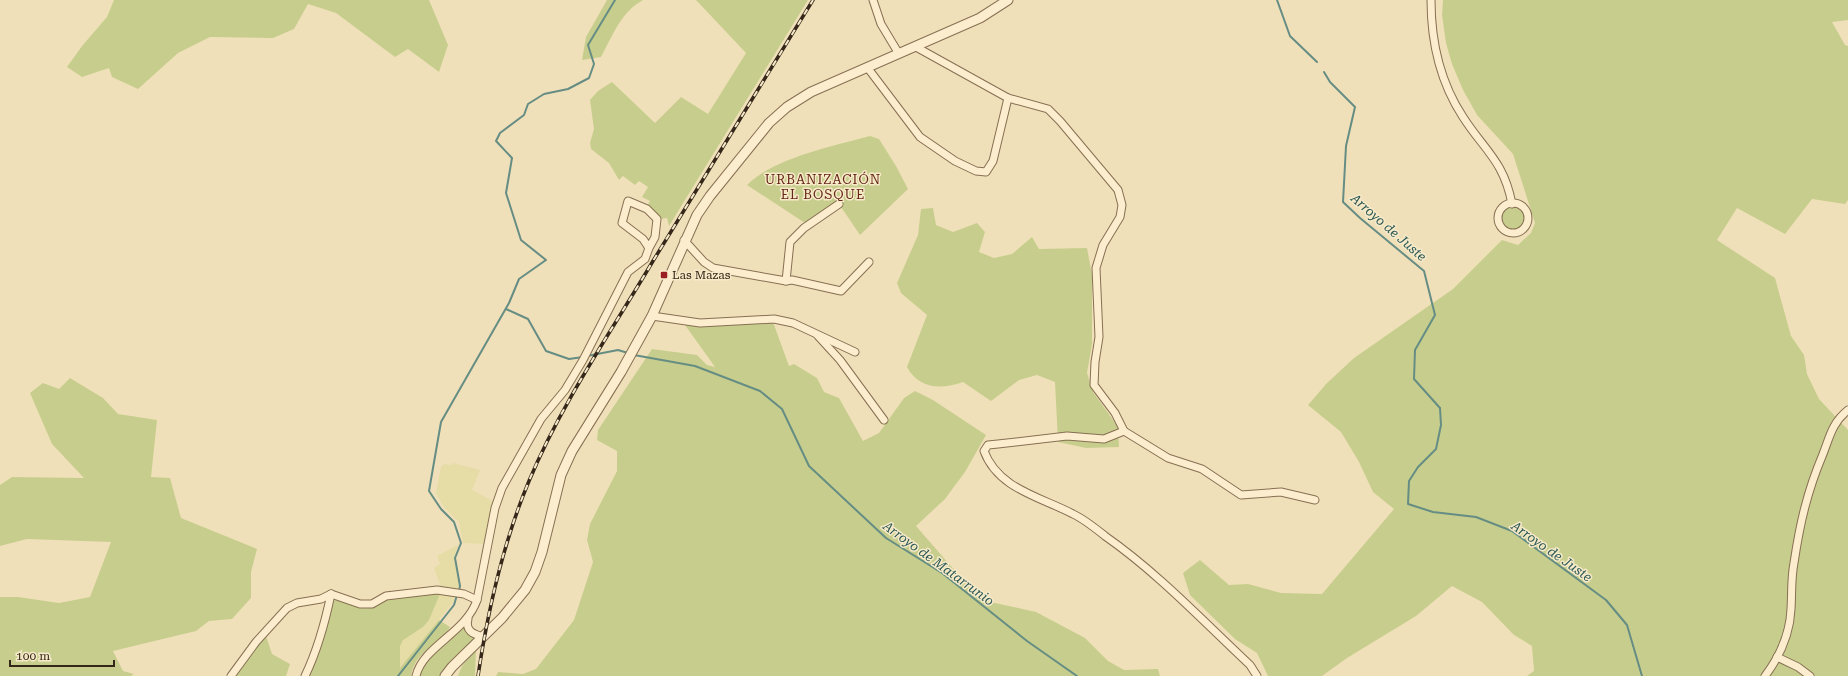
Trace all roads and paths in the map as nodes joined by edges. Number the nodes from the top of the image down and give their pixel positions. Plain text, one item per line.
1 (873, 0) edge
2 (1008, 0) edge
3 (1431, 0) edge
4 (916, 47) junction
5 (899, 54) junction
6 (867, 67) junction
7 (1008, 98) junction
8 (839, 204) dead end
9 (1512, 204) junction
10 (684, 240) junction
11 (649, 248) junction
12 (869, 262) dead end
13 (786, 281) junction
14 (652, 316) junction
15 (815, 333) junction
16 (855, 352) dead end
17 (1848, 410) edge
18 (884, 420) dead end
19 (1124, 431) junction
20 (1315, 500) dead end
21 (331, 594) junction
22 (477, 600) junction
23 (468, 618) junction
24 (483, 637) junction
25 (1777, 657) junction
26 (461, 658) junction
27 (231, 676) edge
28 (304, 676) edge
29 (416, 676) edge
30 (445, 676) edge
31 (453, 676) edge
32 (1257, 676) edge
33 (1765, 676) edge
34 (1810, 676) edge

1 - 5 street
2 - 4 street
3 - 9 street
4 - 5 street
4 - 7 street
5 - 6 street
6 - 7 street
6 - 10 street
7 - 19 street
8 - 13 street
9 - 9 street
10 - 13 street
10 - 14 street
11 - 11 street
11 - 22 street
12 - 13 street
14 - 15 street
14 - 24 street
15 - 16 street
15 - 18 street
17 - 25 street
19 - 20 street
19 - 32 street
21 - 22 street
21 - 27 street
21 - 28 street
22 - 23 street
23 - 24 street
23 - 29 street
24 - 26 street
25 - 33 street
25 - 34 street
26 - 30 street
26 - 31 street

